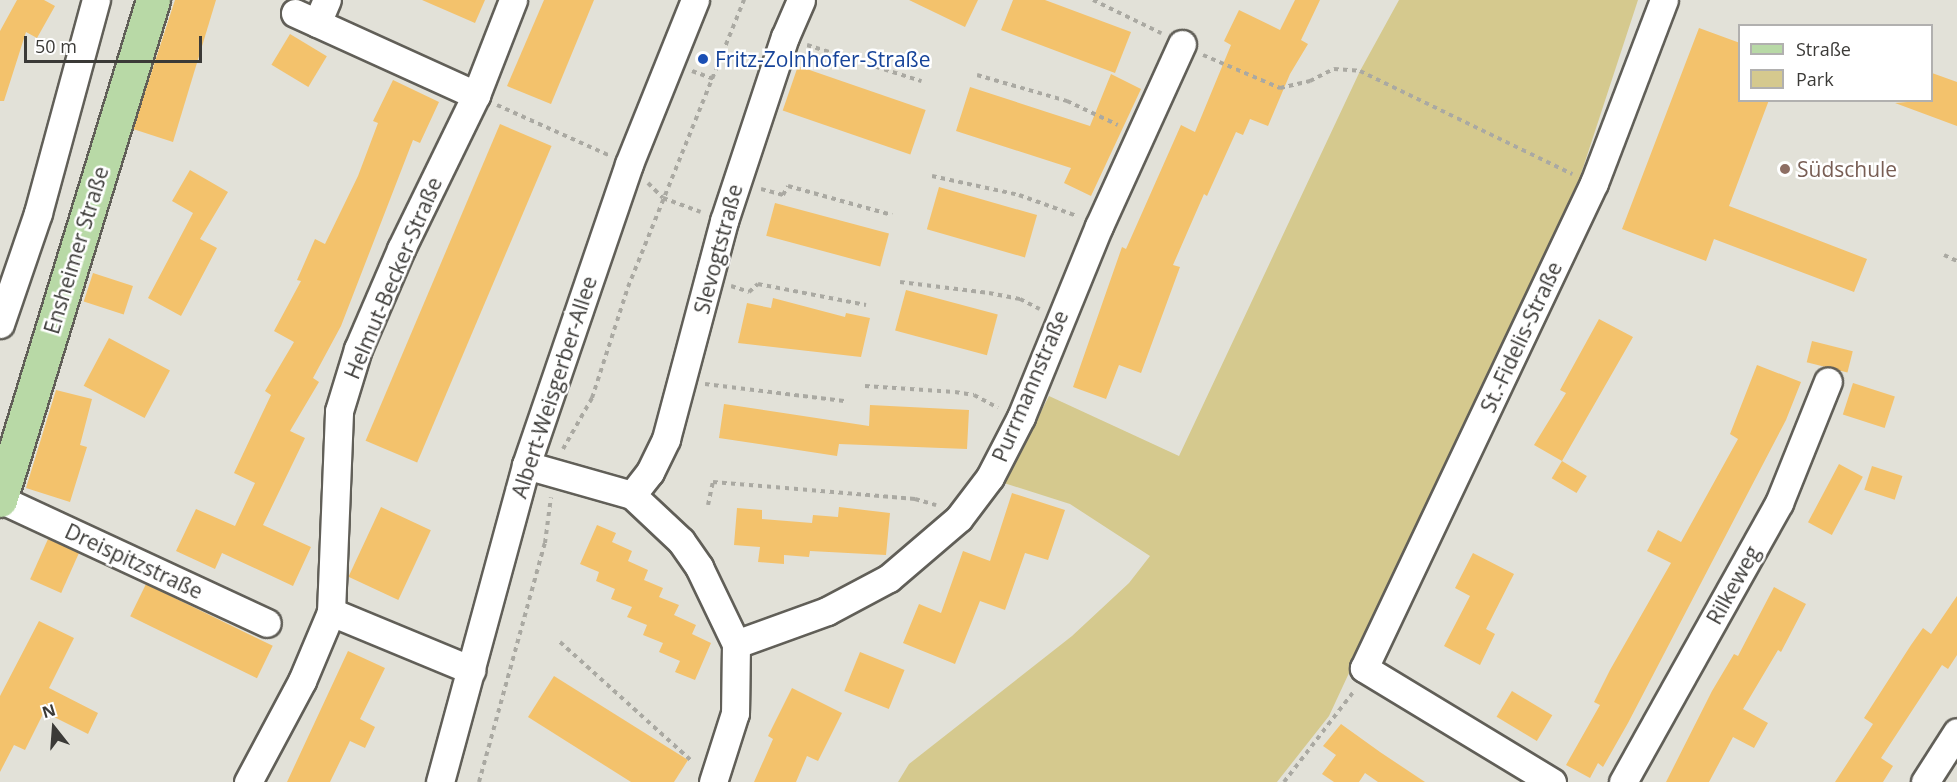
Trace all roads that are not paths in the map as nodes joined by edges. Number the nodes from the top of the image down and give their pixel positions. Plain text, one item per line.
1 (96, 0) edge
2 (513, 0) edge
3 (695, 0) edge
4 (801, 0) edge
5 (1665, 0) edge
6 (147, 2) edge
7 (313, 12) edge
8 (1182, 44) road end
9 (476, 95) junction
10 (0, 324) edge
11 (1828, 381) dead end
12 (526, 465) junction
13 (632, 495) junction
14 (0, 500) edge
15 (331, 612) junction
16 (267, 623) dead end
17 (736, 644) junction
18 (471, 670) junction
19 (1957, 732) edge
20 (714, 781) edge
21 (248, 782) edge
22 (440, 782) edge
23 (1552, 782) edge
24 (1623, 782) edge
25 (1925, 782) edge

1 - 10 street
2 - 9 street, Helmut-Becker-Straße
3 - 12 street, Albert-Weisgerber-Allee
4 - 13 street, Slevogtstraße
5 - 23 street, St.-Fidelis-Straße
6 - 14 main road, Ensheimer Straße
7 - 9 street
8 - 17 street, Purrmannstraße
9 - 15 street, Helmut-Becker-Straße
11 - 24 street, Rilkeweg
12 - 13 street
12 - 18 street, Albert-Weisgerber-Allee
13 - 17 street
14 - 16 street, Dreispitzstraße
15 - 18 street
15 - 21 street, Helmut-Becker-Straße
17 - 20 street
18 - 22 street, Albert-Weisgerber-Allee
19 - 25 street

